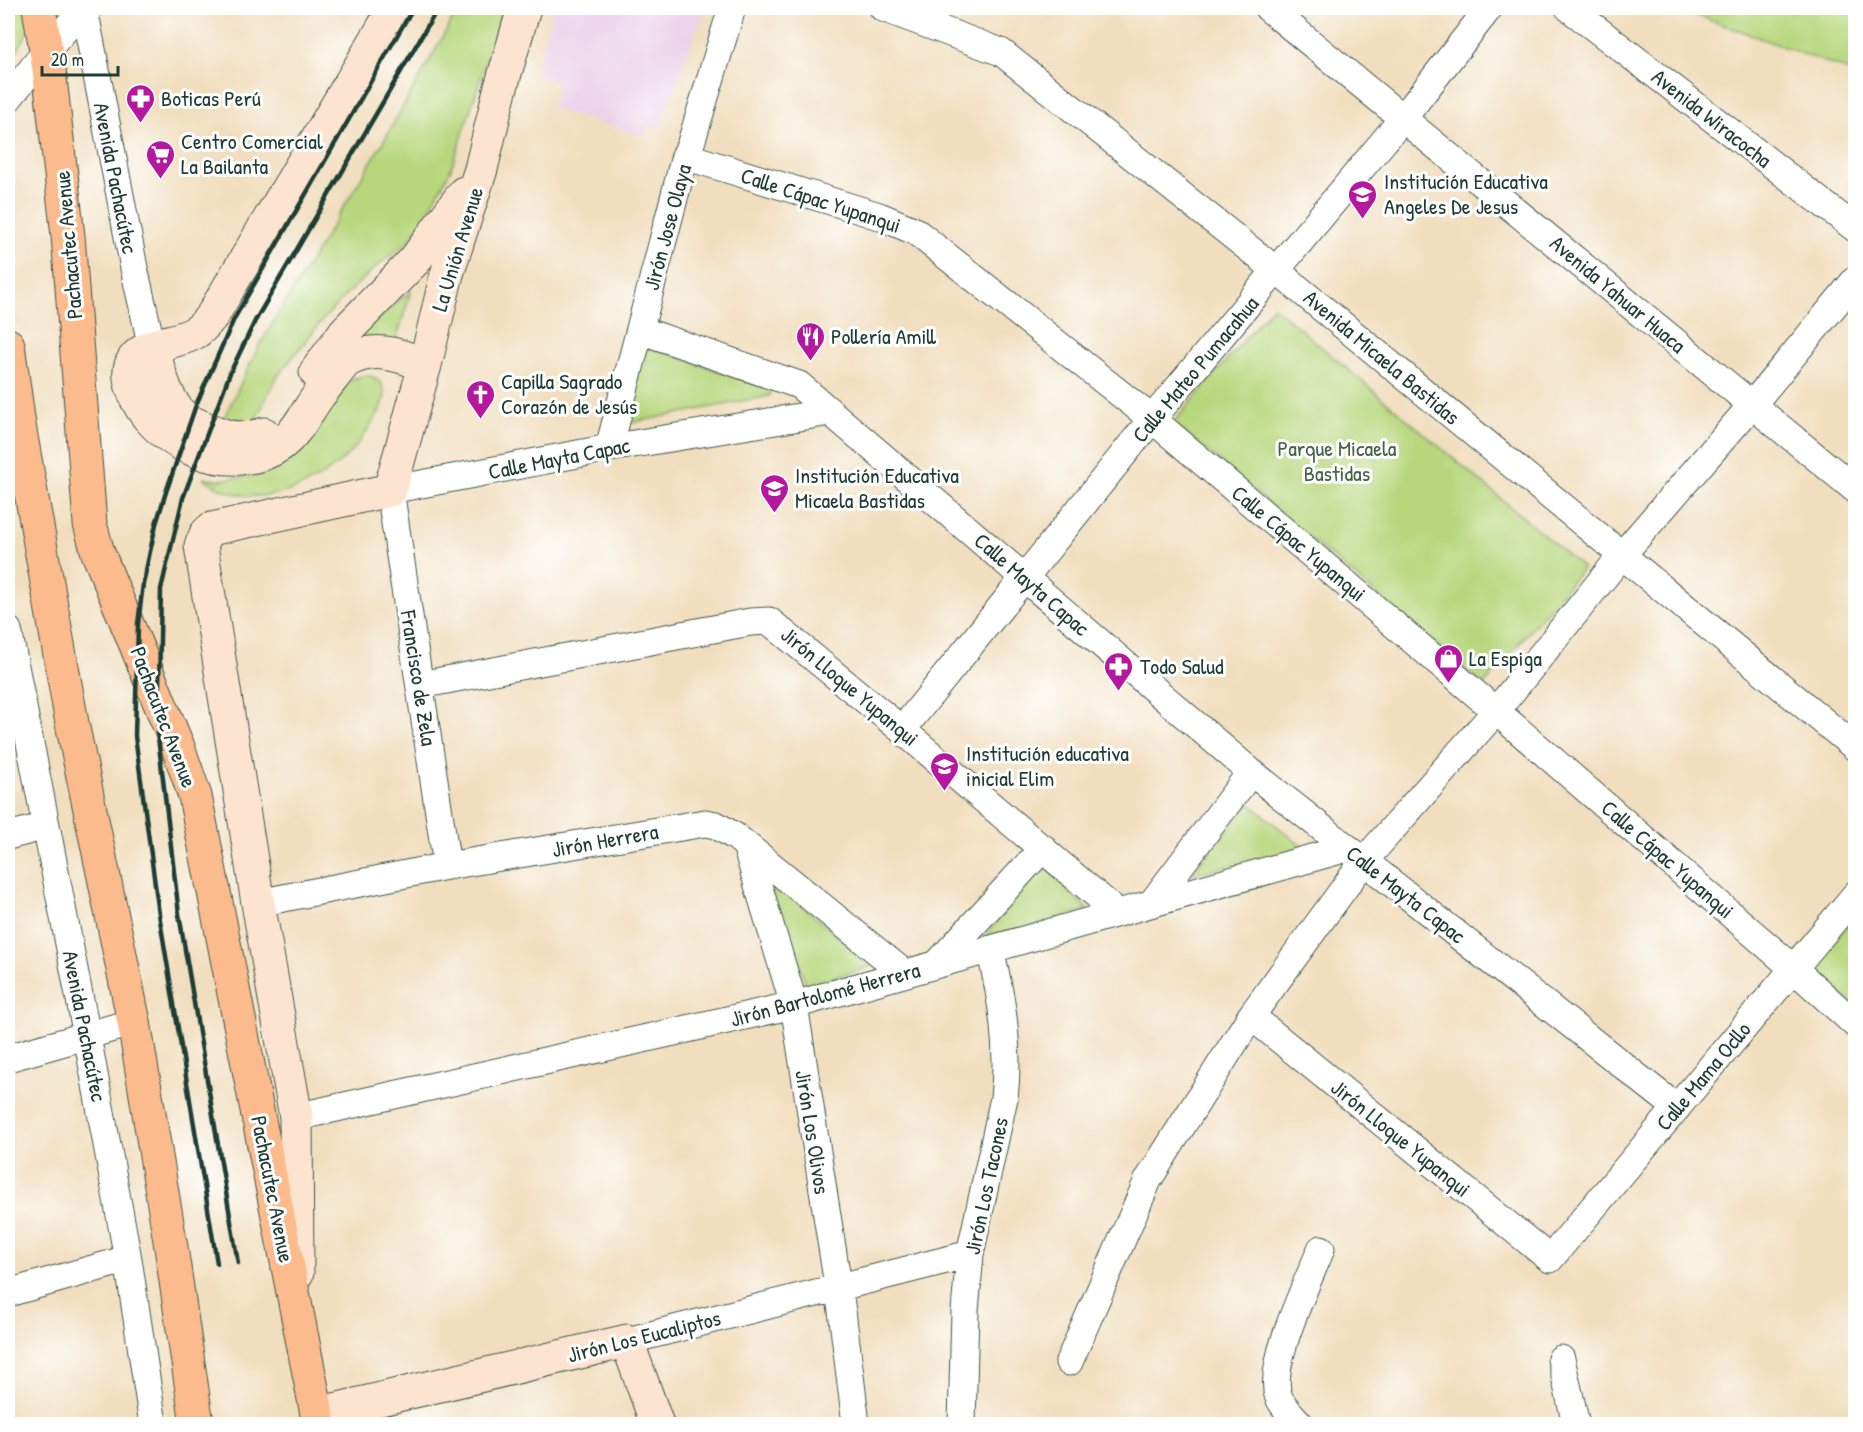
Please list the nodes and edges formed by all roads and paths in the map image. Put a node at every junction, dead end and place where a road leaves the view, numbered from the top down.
1 (39, 8) edge
2 (86, 8) edge
3 (395, 8) edge
4 (524, 8) edge
5 (732, 8) edge
6 (883, 8) edge
7 (1268, 8) edge
8 (1489, 8) edge
9 (1569, 8) edge
10 (47, 50) junction
11 (8, 99) edge
12 (1404, 117) junction
13 (685, 156) junction
14 (481, 170) junction
15 (1856, 229) edge
16 (415, 260) junction
17 (1277, 271) junction
18 (447, 274) junction
19 (1856, 279) edge
20 (640, 330) junction
21 (8, 345) edge
22 (152, 347) junction
23 (425, 365) junction
24 (1752, 405) junction
25 (830, 412) junction
26 (1152, 419) junction
27 (609, 448) junction
28 (390, 490) junction
29 (1856, 490) edge
30 (1622, 555) junction
31 (1024, 576) junction
32 (8, 630) edge
33 (420, 685) junction
34 (1496, 711) junction
35 (902, 730) junction
36 (1856, 748) edge
37 (1251, 771) junction
38 (46, 826) junction
39 (8, 836) edge
40 (746, 845) junction
41 (1042, 848) junction
42 (1355, 855) junction
43 (447, 866) junction
44 (1856, 894) edge
45 (258, 903) junction
46 (1152, 903) junction
47 (1118, 913) junction
48 (990, 949) junction
49 (937, 964) junction
50 (1793, 968) junction
51 (904, 973) junction
52 (794, 1005) junction
53 (1251, 1016) junction
54 (134, 1022) junction
55 (1856, 1026) edge
56 (87, 1036) junction
57 (8, 1058) edge
58 (1677, 1108) junction
59 (297, 1117) junction
60 (1321, 1249) dead end
61 (970, 1254) junction
62 (128, 1258) junction
63 (1550, 1259) joint
64 (837, 1287) junction
65 (8, 1293) edge
66 (297, 1314) junction
67 (627, 1341) junction
68 (1561, 1359) dead end
69 (1069, 1362) dead end
70 (318, 1419) edge
71 (153, 1425) edge
72 (196, 1425) edge
73 (657, 1425) edge
74 (856, 1425) edge
75 (962, 1425) edge
76 (1300, 1425) edge
77 (1576, 1425) edge

1 - 10 main road, Pachacutec Avenue
2 - 10 street
2 - 22 street, Avenida Pachacútec
3 - 22 street
4 - 14 street, La Unión Avenue
5 - 13 street, Jirón Jose Olaya
6 - 17 street, Avenida Micaela Bastidas
7 - 12 street, Avenida Yahuar Huaca
8 - 12 street, Calle Mateo Pumacahua
9 - 15 street, Avenida Wiracocha
10 - 11 street
10 - 66 main road, Pachacutec Avenue
12 - 17 street, Calle Mateo Pumacahua
12 - 24 street, Avenida Yahuar Huaca
13 - 20 street, Jirón Jose Olaya
13 - 26 street, Calle Cápac Yupanqui
14 - 16 street
14 - 18 street, La Unión Avenue
16 - 18 street
16 - 22 street
17 - 26 street, Calle Mateo Pumacahua
17 - 30 street, Avenida Micaela Bastidas
18 - 23 street, La Unión Avenue
19 - 24 street
20 - 25 street
20 - 27 street, Jirón Jose Olaya
21 - 54 main road
22 - 23 street
23 - 28 street, La Unión Avenue
24 - 29 street, Avenida Yahuar Huaca
24 - 30 street
25 - 27 street, Calle Mayta Capac
25 - 31 street, Calle Mayta Capac
26 - 31 street, Calle Mateo Pumacahua
26 - 34 street, Calle Cápac Yupanqui
27 - 28 street, Calle Mayta Capac
28 - 33 street, Francisco de Zela
28 - 45 street, Calle Mayta Capac
30 - 34 street
30 - 36 street, Avenida Micaela Bastidas
31 - 35 street, Calle Mateo Pumacahua
31 - 37 street, Calle Mayta Capac
32 - 38 street, Avenida Pachacútec
33 - 35 street, Jirón Lloque Yupanqui
33 - 43 street, Francisco de Zela
34 - 42 street
34 - 50 street, Calle Cápac Yupanqui
35 - 41 street, Jirón Lloque Yupanqui
37 - 42 street, Calle Mayta Capac
37 - 46 street
38 - 39 street
38 - 56 street, Avenida Pachacútec
40 - 43 street, Jirón Herrera
40 - 51 street, Jirón Herrera
40 - 52 street, Jirón Los Olivos
41 - 47 street, Jirón Lloque Yupanqui
41 - 49 street
42 - 46 street, Jirón Bartolomé Herrera
42 - 53 street
42 - 58 street, Calle Mayta Capac
43 - 45 street, Jirón Herrera
44 - 50 street, Calle Mama Ocllo
45 - 59 street
46 - 47 street, Jirón Bartolomé Herrera
47 - 48 street, Jirón Bartolomé Herrera
48 - 49 street, Jirón Bartolomé Herrera
48 - 61 street, Jirón Los Tacones
49 - 51 street, Jirón Bartolomé Herrera
50 - 55 street, Calle Cápac Yupanqui
50 - 58 street, Calle Mama Ocllo
51 - 52 street, Jirón Bartolomé Herrera
52 - 59 street, Jirón Bartolomé Herrera
52 - 64 street, Jirón Los Olivos
53 - 63 street, Jirón Lloque Yupanqui
53 - 69 street
54 - 56 street
54 - 72 main road
56 - 57 street
56 - 62 street, Avenida Pachacútec
58 - 63 street, Calle Mama Ocllo
59 - 66 street
60 - 76 street
61 - 64 street, Jirón Los Eucaliptos
61 - 75 street, Jirón Los Tacones
62 - 65 street
62 - 71 street, Avenida Pachacútec
64 - 67 street, Jirón Los Eucaliptos
64 - 74 street, Jirón Los Olivos
66 - 70 main road, Pachacutec Avenue
67 - 70 street, Jirón Los Eucaliptos
67 - 73 street
68 - 77 street

